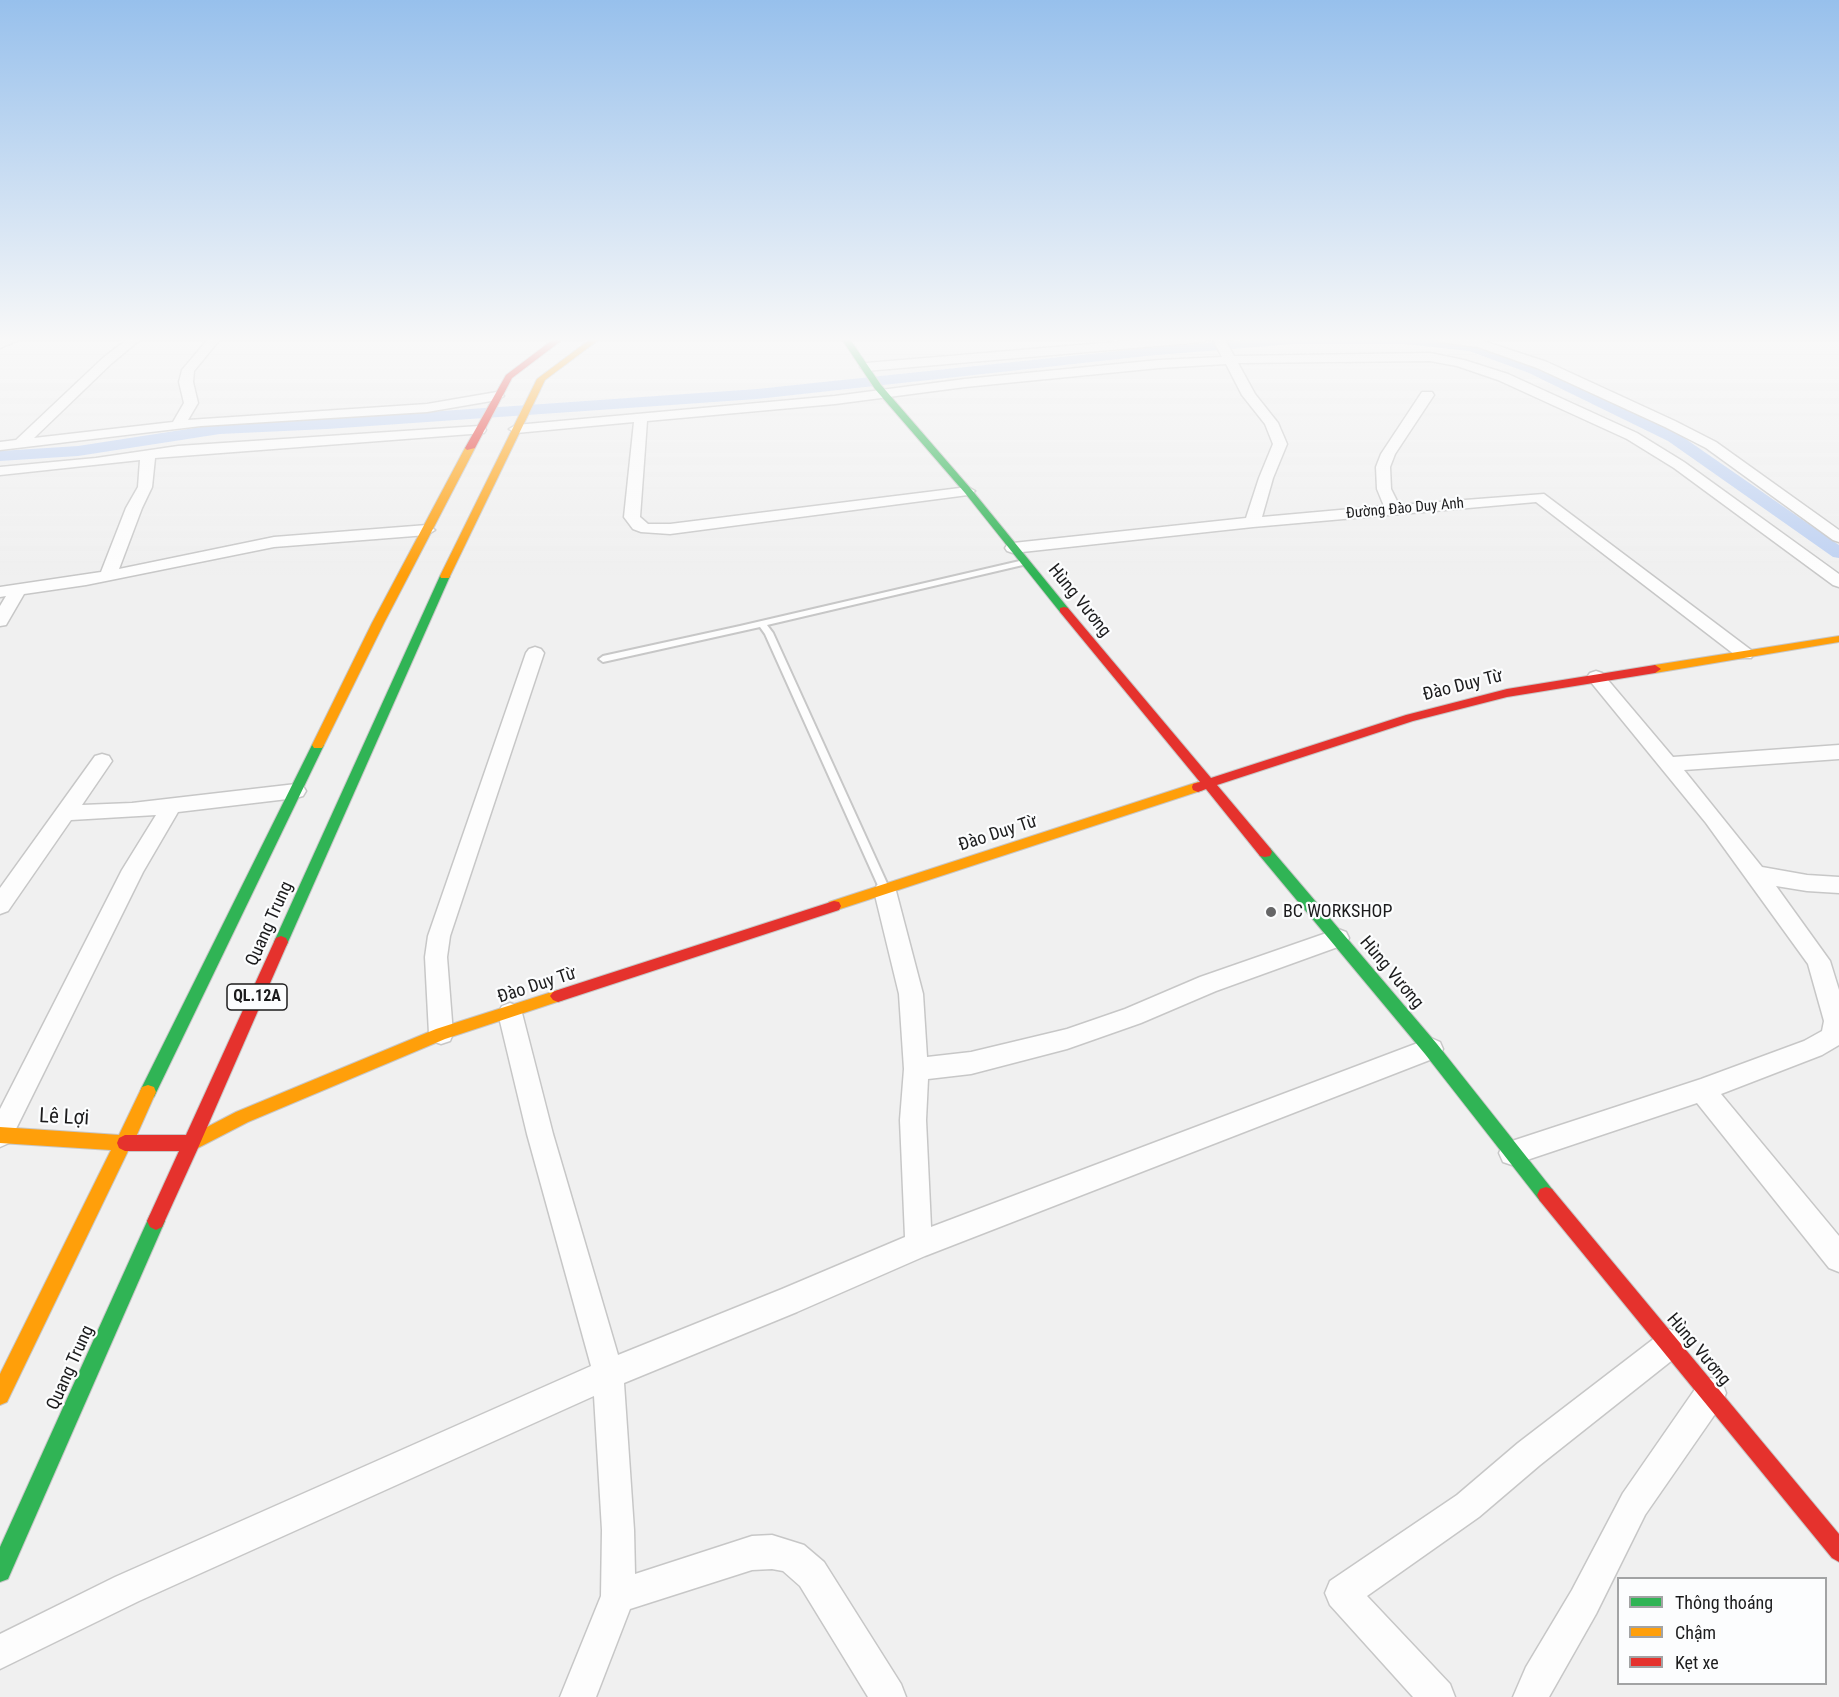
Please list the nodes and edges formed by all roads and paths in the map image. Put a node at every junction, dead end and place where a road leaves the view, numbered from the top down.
1 (48, 417) edge
2 (182, 417) edge
3 (284, 417) edge
4 (486, 417) edge
5 (522, 417) edge
6 (638, 417) edge
7 (640, 417) edge
8 (904, 417) edge
9 (1266, 417) edge
10 (1412, 417) edge
11 (1593, 417) edge
12 (1655, 417) edge
13 (178, 424) junction
14 (517, 427) junction
15 (481, 428) junction
16 (20, 444) junction
17 (0, 446) edge
18 (148, 455) junction
19 (0, 471) edge
20 (968, 491) junction
21 (1394, 511) junction
22 (1253, 522) junction
23 (427, 530) junction
24 (1839, 537) edge
25 (1013, 548) junction
26 (1024, 562) junction
27 (108, 575) junction
28 (1839, 582) edge
29 (18, 590) junction
30 (0, 592) edge
31 (0, 621) edge
32 (762, 624) junction
33 (1839, 639) edge
34 (535, 653) dead end
35 (1745, 654) junction
36 (603, 658) dead end
37 (1596, 677) junction
38 (1839, 752) edge
39 (102, 761) dead end
40 (1668, 764) junction
41 (1207, 783) junction
42 (297, 791) junction
43 (171, 806) junction
44 (67, 813) junction
45 (1757, 874) junction
46 (1839, 885) edge
47 (885, 891) junction
48 (0, 904) edge
49 (1338, 938) junction
50 (510, 1013) junction
51 (441, 1034) junction
52 (1836, 1038) edge
53 (1431, 1050) junction
54 (916, 1069) junction
55 (1702, 1090) junction
56 (0, 1135) edge
57 (125, 1143) junction
58 (192, 1143) junction
59 (1512, 1154) junction
60 (919, 1245) junction
61 (1839, 1258) edge
62 (1670, 1344) junction
63 (608, 1374) junction
64 (1712, 1393) junction
65 (0, 1395) edge
66 (1839, 1551) edge
67 (0, 1571) edge
68 (618, 1596) junction
69 (0, 1652) edge
70 (578, 1697) edge
71 (888, 1697) edge
72 (1437, 1697) edge
73 (1532, 1697) edge

1 - 16 street
2 - 13 street
3 - 13 street
4 - 15 main road, QL.12A
5 - 14 main road, QL.12A
6 - 14 street
7 - 20 street
8 - 20 main road, Hùng Vương
9 - 22 street
10 - 21 street
11 - 28 street
12 - 24 street
13 - 16 street
14 - 58 main road, Quang Trung / QL.12A
15 - 18 street
15 - 23 main road, Quang Trung / QL.12A
16 - 17 street
18 - 19 street
18 - 27 street
20 - 25 main road, Hùng Vương
21 - 22 street, Đường Đào Duy Anh
21 - 35 street, Đường Đào Duy Anh
22 - 25 street, Đường Đào Duy Anh
23 - 27 street
23 - 42 main road, Quang Trung / QL.12A
25 - 26 main road, Hùng Vương
26 - 32 lane
26 - 41 main road, Hùng Vương
27 - 29 street
29 - 30 street
29 - 31 street
32 - 36 lane
32 - 47 lane
33 - 35 main road, Đào Duy Từ
34 - 51 street
35 - 37 main road, Đào Duy Từ
37 - 40 street
37 - 41 main road, Đào Duy Từ
38 - 40 street
39 - 44 street
40 - 45 street
41 - 47 main road, Đào Duy Từ
41 - 49 main road, Hùng Vương
42 - 43 street
42 - 57 main road, Quang Trung / QL.12A
43 - 44 street
43 - 56 street
44 - 48 street
45 - 46 street
45 - 52 street
47 - 50 main road, Đào Duy Từ
47 - 54 street
49 - 53 main road, Hùng Vương
49 - 54 street
50 - 51 main road, Đào Duy Từ
50 - 63 street
51 - 58 main road, Đào Duy Từ
52 - 55 street
53 - 59 main road, Hùng Vương
53 - 60 street
54 - 60 street
55 - 59 street
55 - 61 street
56 - 57 main road, Lê Lợi
57 - 58 main road, Lê Lợi
57 - 65 main road, Quang Trung / QL.12A
58 - 67 main road, Quang Trung / QL.12A
59 - 62 main road, Hùng Vương
60 - 63 street
62 - 64 main road, Hùng Vương
62 - 72 street
63 - 68 street
63 - 69 street
64 - 66 main road, Hùng Vương
64 - 73 street
68 - 70 street
68 - 71 street

